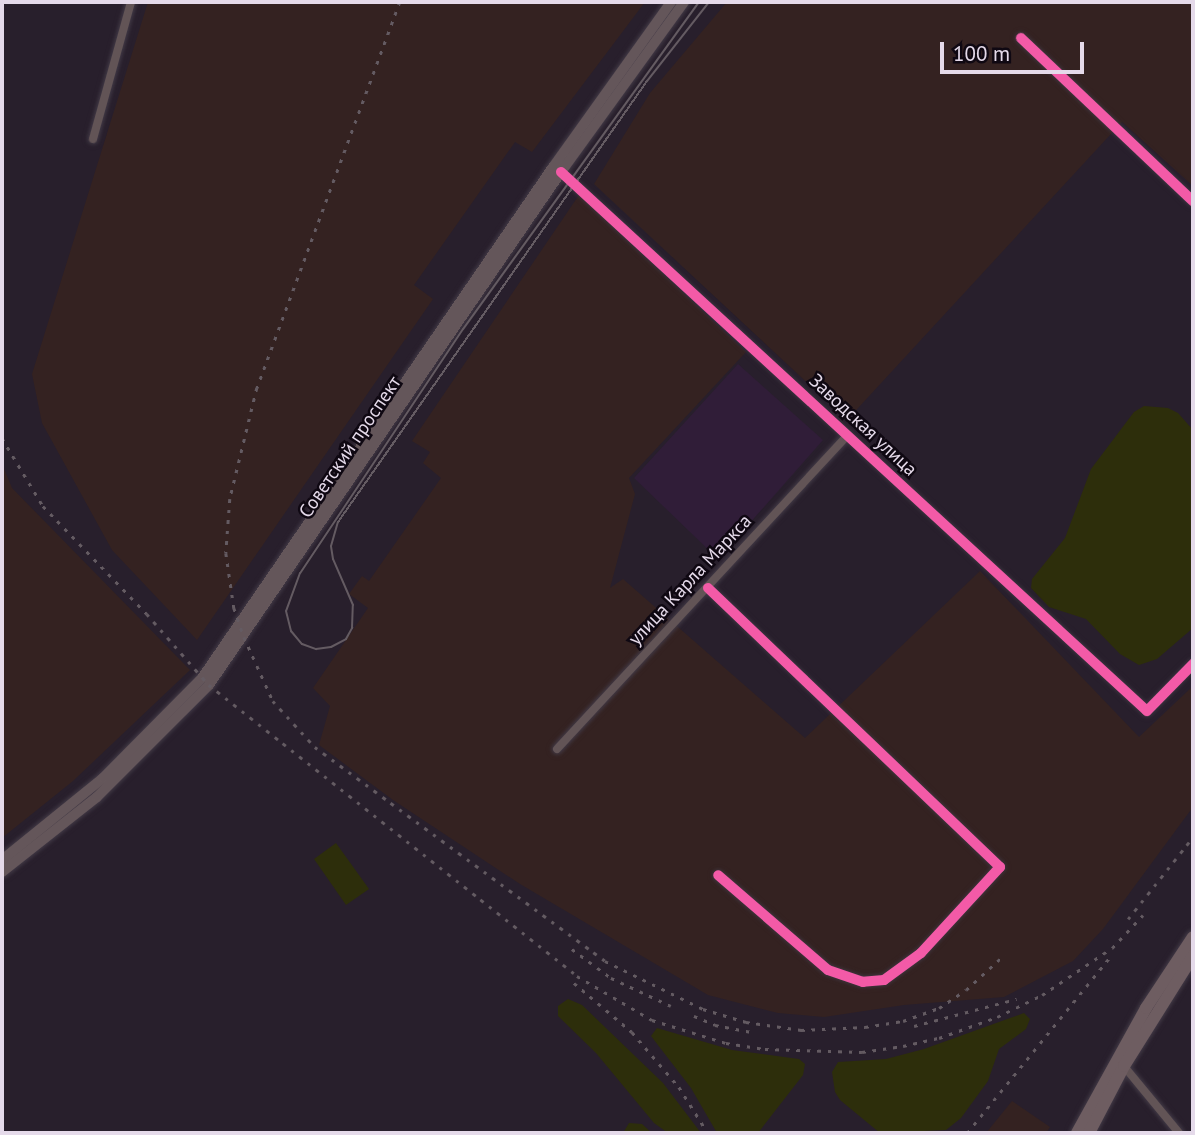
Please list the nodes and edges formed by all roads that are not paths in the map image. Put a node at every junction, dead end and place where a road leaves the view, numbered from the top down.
1 (131, 2) edge
2 (671, 2) edge
3 (684, 2) edge
4 (1021, 38) dead end
5 (93, 139) dead end
6 (557, 169) junction
7 (1193, 201) edge
8 (848, 435) junction
9 (708, 588) junction
10 (1193, 664) edge
11 (557, 749) dead end
12 (2, 860) edge
13 (2, 872) edge
14 (718, 875) dead end
15 (1193, 937) edge
16 (1193, 956) edge
17 (1120, 1062) junction
18 (1077, 1133) edge
19 (1089, 1133) edge
20 (1179, 1133) edge

1 - 5 street
2 - 6 main road, Советский проспект
3 - 6 main road, Советский проспект
4 - 7 street
6 - 8 street, Заводская улица
6 - 12 main road, Советский проспект
6 - 13 main road, Советский проспект
8 - 9 street, улица Карла Маркса
8 - 10 street, Заводская улица
9 - 11 street, улица Карла Маркса
9 - 14 street
15 - 17 main road
16 - 17 main road
17 - 18 main road
17 - 19 main road
17 - 20 street

